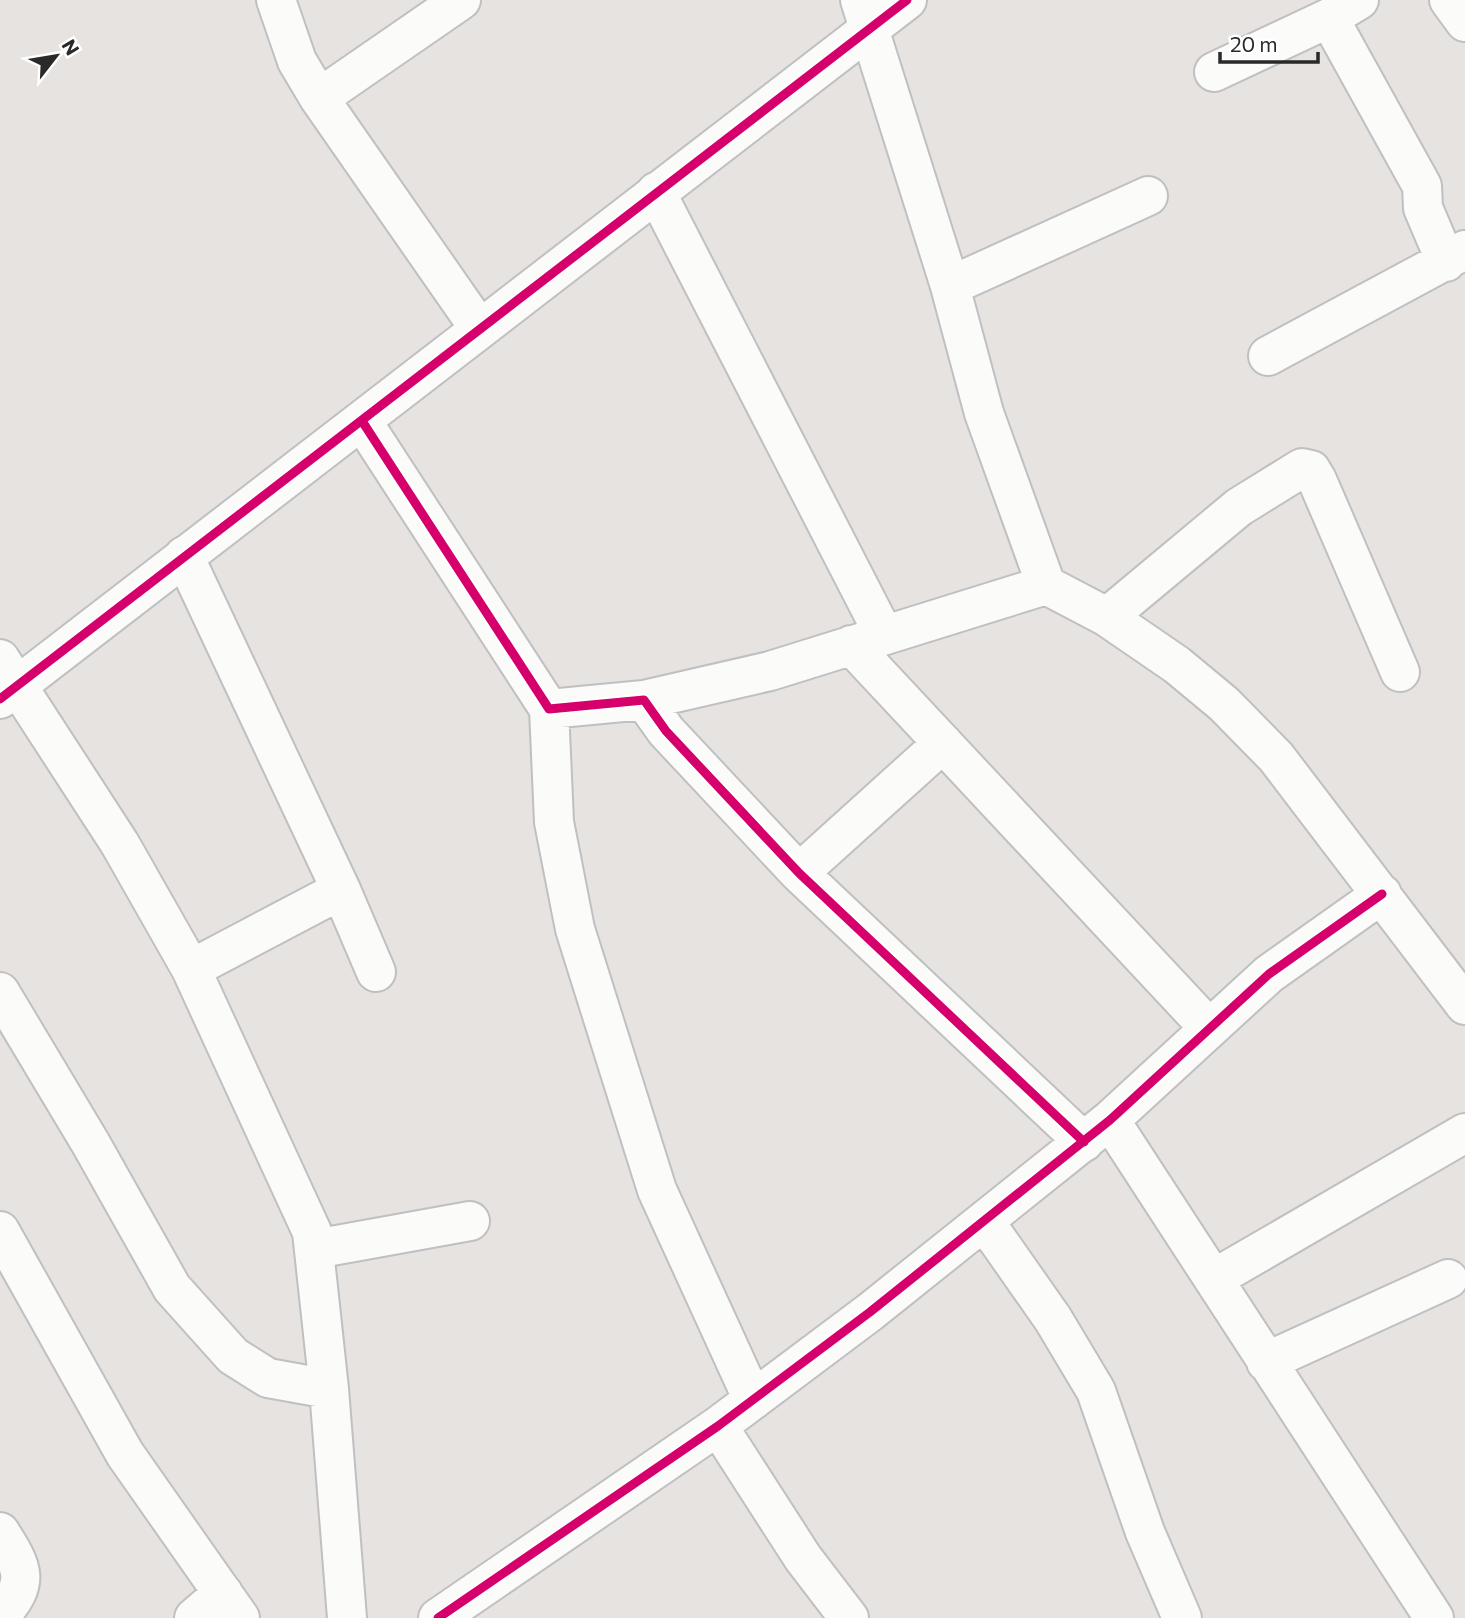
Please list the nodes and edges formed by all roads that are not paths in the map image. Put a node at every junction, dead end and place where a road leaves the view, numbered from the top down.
1 (276, 0) edge
2 (461, 0) edge
3 (906, 0) edge
4 (1449, 0) edge
5 (1344, 9) edge
6 (865, 14) edge
7 (1465, 22) edge
8 (1213, 72) dead end
9 (319, 98) junction
10 (656, 192) junction
11 (1148, 196) dead end
12 (1455, 256) edge
13 (950, 286) junction
14 (479, 328) junction
15 (1268, 356) dead end
16 (362, 421) junction
17 (184, 556) junction
18 (1046, 585) junction
19 (1107, 617) junction
20 (868, 640) junction
21 (1400, 672) dead end
22 (6, 681) edge
23 (644, 700) junction
24 (549, 709) junction
25 (943, 743) junction
26 (799, 873) junction
27 (341, 890) junction
28 (1382, 894) junction
29 (191, 969) junction
30 (376, 972) dead end
31 (0, 992) edge
32 (1465, 1005) edge
33 (1209, 1028) junction
34 (1097, 1131) junction
35 (1465, 1133) edge
36 (470, 1221) dead end
37 (985, 1222) junction
38 (0, 1231) edge
39 (316, 1249) junction
40 (1215, 1278) junction
41 (1448, 1279) dead end
42 (1266, 1362) junction
43 (329, 1389) junction
44 (753, 1400) junction
45 (718, 1426) junction
46 (0, 1532) edge
47 (232, 1606) edge
48 (1425, 1615) edge
49 (0, 1616) edge
50 (194, 1618) edge
51 (347, 1618) edge
52 (439, 1618) edge
53 (849, 1618) edge
54 (1182, 1618) edge

1 - 9 street
2 - 9 street
3 - 6 street
4 - 7 street
5 - 8 street
5 - 12 street
6 - 10 street
6 - 13 street
9 - 14 street
10 - 14 street
10 - 20 street
11 - 13 street
12 - 15 street
13 - 18 street
14 - 16 street
16 - 17 street
16 - 24 street
17 - 22 street
17 - 27 street
18 - 19 street
18 - 20 street
19 - 21 street
19 - 28 street
20 - 23 street
20 - 25 street
22 - 29 street
23 - 24 street
23 - 26 street
24 - 44 street
25 - 26 street
25 - 33 street
26 - 34 street
27 - 29 street
27 - 30 street
28 - 32 street
28 - 33 street
29 - 39 street
31 - 43 street
33 - 34 street
34 - 37 street
34 - 40 street
35 - 40 street
36 - 39 street
37 - 44 street
37 - 54 street
38 - 47 street
39 - 43 street
40 - 42 street
41 - 42 street
42 - 48 street
43 - 51 street
44 - 45 street
45 - 52 street
45 - 53 street
46 - 49 street
47 - 50 street

